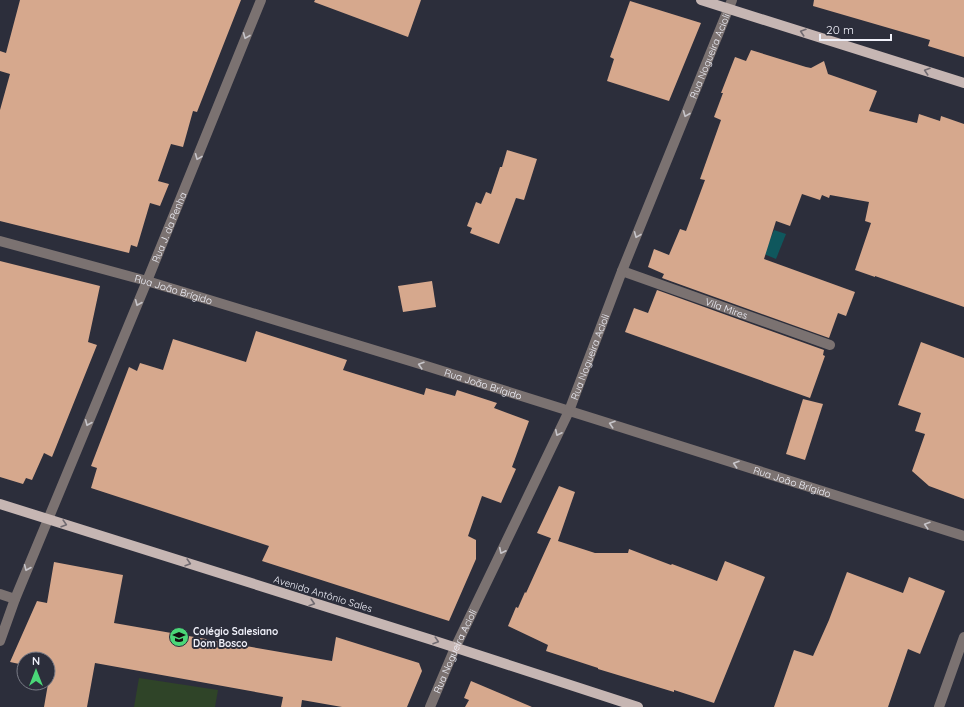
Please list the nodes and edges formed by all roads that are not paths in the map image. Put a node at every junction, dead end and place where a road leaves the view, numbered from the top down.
1 (261, 0) edge
2 (701, 0) edge
3 (730, 4) edge
4 (964, 83) edge
5 (0, 241) edge
6 (622, 271) junction
7 (147, 281) junction
8 (830, 345) dead end
9 (570, 411) junction
10 (0, 504) edge
11 (48, 519) junction
12 (964, 536) edge
13 (0, 594) edge
14 (15, 599) junction
15 (964, 637) edge
16 (0, 641) edge
17 (456, 648) junction
18 (430, 707) edge
19 (638, 707) edge
20 (939, 707) edge

1 -> 7 street, Rua J. da Penha
2 - 3 main road
4 -> 3 main road
3 -> 6 street, Rua Nogueira Acioli
5 - 7 street, Rua João Brígido
6 - 8 street, Vila Mires
6 - 9 street, Rua Nogueira Acioli
9 -> 7 street, Rua João Brígido
7 -> 11 street, Rua J. da Penha
12 -> 9 street, Rua João Brígido
9 -> 17 street, Rua Nogueira Acioli
10 - 11 main road, Avenida Antônio Sales
11 -> 14 street, Rua J. da Penha
11 -> 17 main road, Avenida Antônio Sales
13 - 14 street
14 - 16 street, Rua J. da Penha
15 - 20 street
17 - 18 street, Rua Nogueira Acioli
17 - 19 main road, Avenida Antônio Sales

